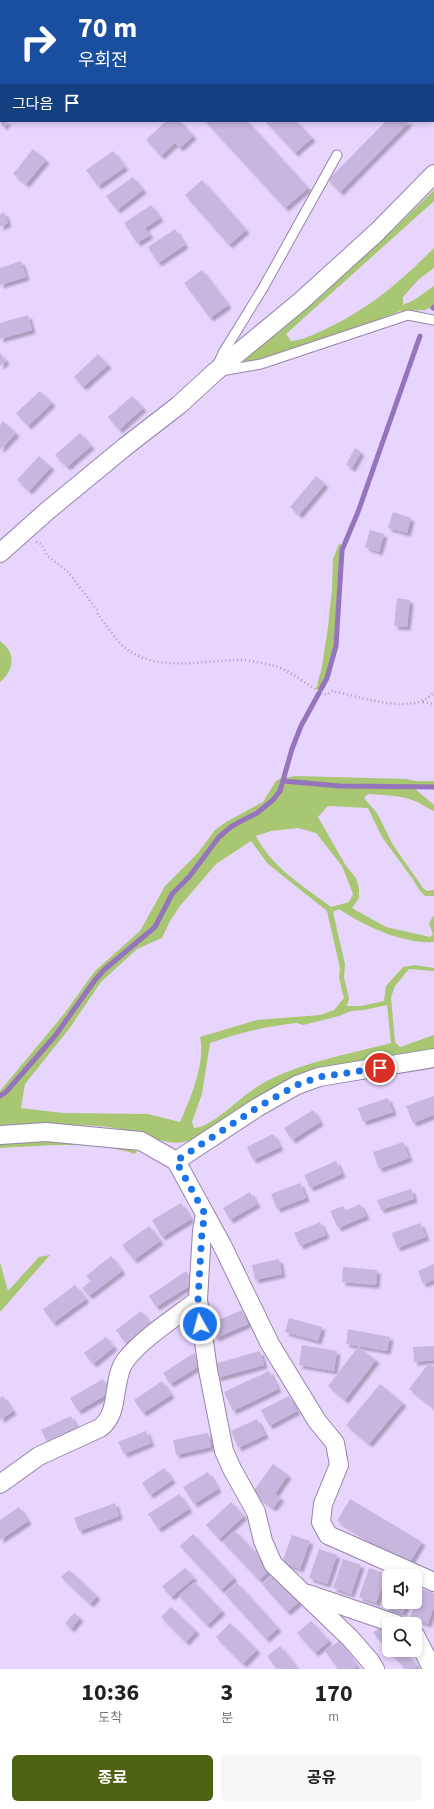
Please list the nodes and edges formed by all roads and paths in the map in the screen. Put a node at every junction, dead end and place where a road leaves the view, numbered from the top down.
1 (337, 155) dead end
2 (434, 174) edge
3 (434, 320) edge
4 (215, 372) junction
5 (22, 532) junction
6 (0, 553) edge
7 (434, 692) edge
8 (422, 702) junction
9 (434, 704) edge
10 (433, 1060) edge
11 (0, 1135) edge
12 (176, 1161) junction
13 (205, 1214) junction
14 (198, 1300) junction
15 (0, 1484) edge
16 (434, 1582) edge
17 (303, 1592) junction
18 (382, 1619) edge
19 (422, 1649) edge
20 (375, 1669) edge
21 (434, 1669) edge

1 - 4 lane
2 - 4 street
3 - 4 lane
4 - 5 street
5 - 6 street
5 - 8 path
7 - 8 path
8 - 9 path
10 - 12 street
11 - 12 street
12 - 13 street
13 - 14 street
13 - 16 street
14 - 15 street
14 - 17 street
17 - 18 street
17 - 20 street
19 - 21 street

